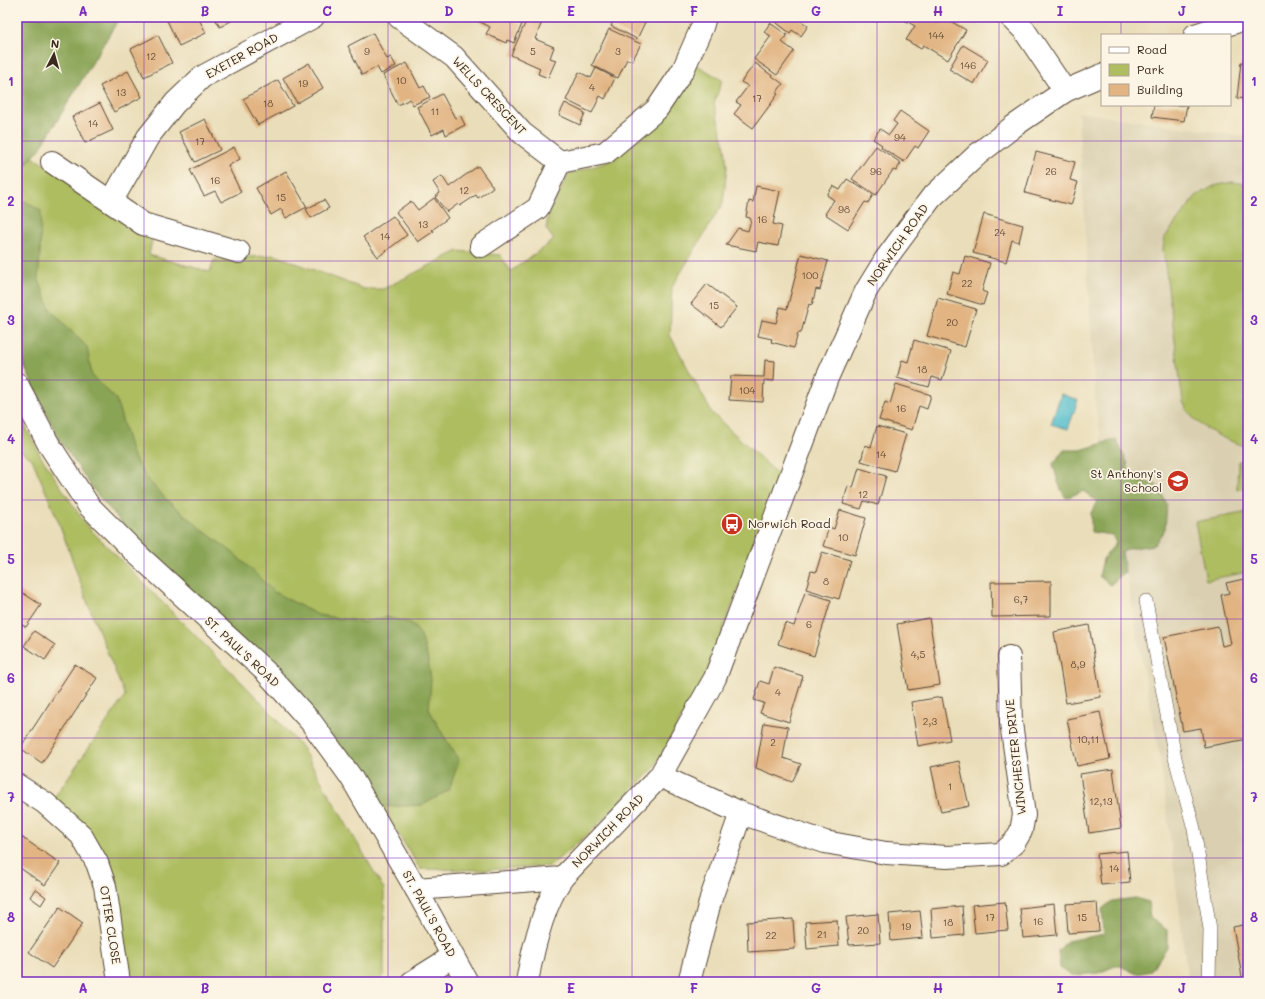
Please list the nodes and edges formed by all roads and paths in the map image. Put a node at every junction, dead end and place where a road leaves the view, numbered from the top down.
1 (313, 17) edge
2 (399, 17) edge
3 (705, 17) edge
4 (1011, 17) edge
5 (1246, 18) edge
6 (1198, 34) edge
7 (1101, 75) edge
8 (1065, 91) junction
9 (52, 162) dead end
10 (560, 162) junction
11 (111, 202) junction
12 (481, 246) dead end
13 (239, 252) dead end
14 (17, 384) edge
15 (1146, 601) dead end
16 (1009, 657) dead end
17 (660, 776) junction
18 (17, 785) edge
19 (741, 813) junction
20 (562, 878) junction
21 (416, 889) junction
22 (452, 957) junction
23 (119, 982) edge
24 (412, 982) edge
25 (466, 982) edge
26 (527, 982) edge
27 (689, 982) edge
28 (1209, 982) edge

1 - 11 street, EXETER ROAD
2 - 10 street, WELLS CRESCENT
3 - 10 street
4 - 8 street
5 - 6 street
7 - 8 street, NORWICH ROAD
8 - 17 street, NORWICH ROAD
9 - 11 street
10 - 12 street
11 - 13 street
14 - 21 street, ST. PAUL'S ROAD
15 - 28 lane
16 - 19 street, WINCHESTER DRIVE
17 - 19 street, WINCHESTER DRIVE
17 - 20 street, NORWICH ROAD
18 - 23 street, OTTER CLOSE
19 - 27 street
20 - 21 street, NORWICH ROAD
20 - 26 street, NORWICH ROAD
21 - 22 street, ST. PAUL'S ROAD
22 - 24 street
22 - 25 street, ST. PAUL'S ROAD

